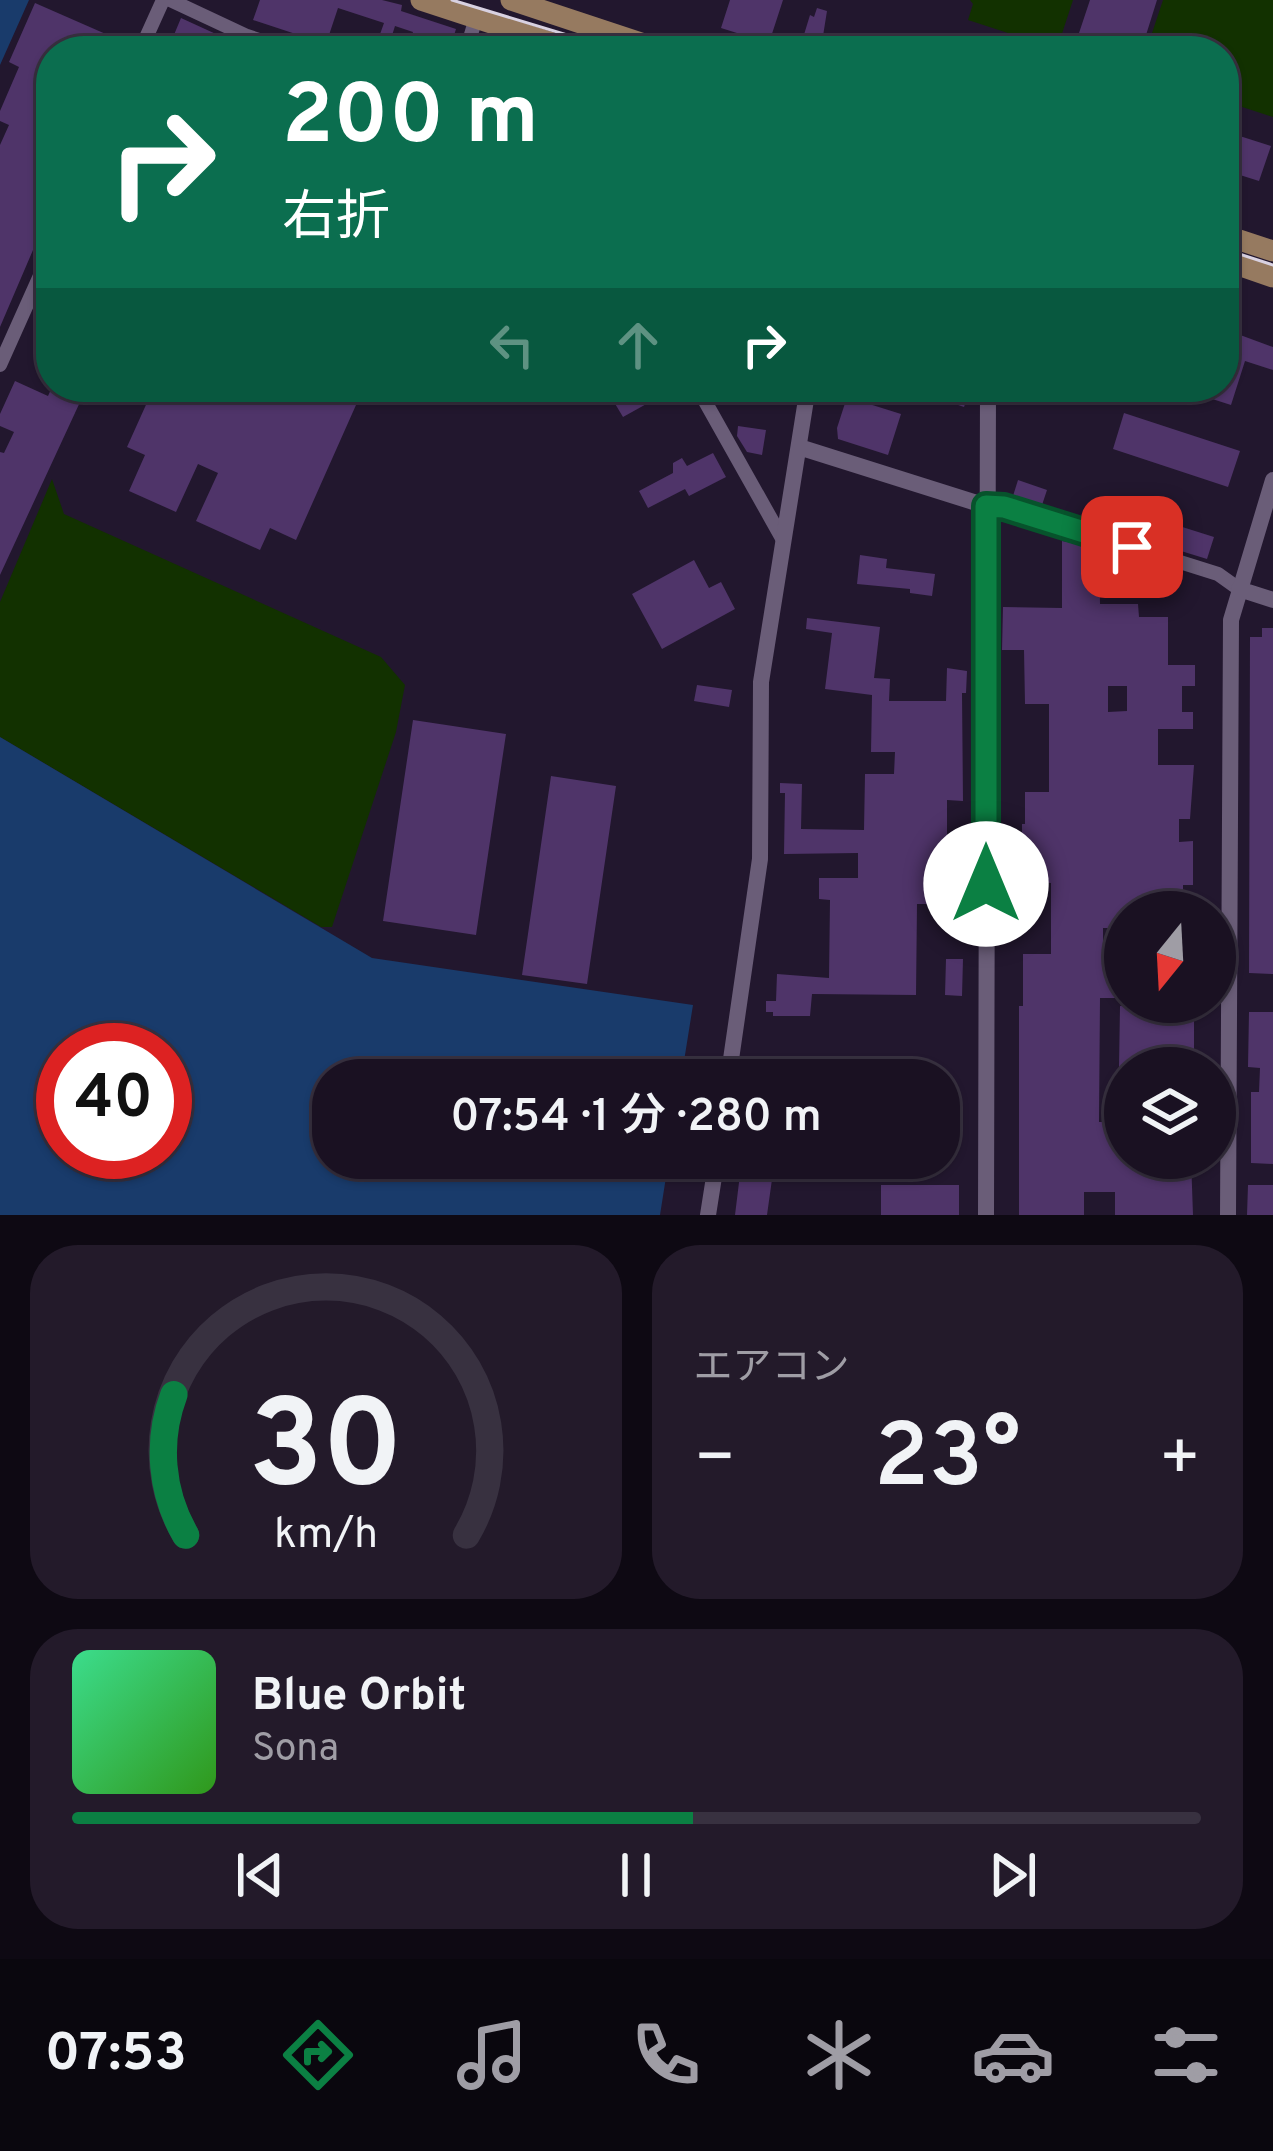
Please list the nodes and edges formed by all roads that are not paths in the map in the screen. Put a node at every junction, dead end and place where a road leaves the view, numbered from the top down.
1 (167, 0) edge
2 (421, 0) edge
3 (511, 0) edge
4 (476, 18) junction
5 (148, 36) edge
6 (247, 36) edge
7 (471, 36) edge
8 (531, 36) edge
9 (620, 36) edge
10 (1239, 240) edge
11 (1273, 251) edge
12 (1239, 265) edge
13 (1273, 277) edge
14 (36, 285) edge
15 (0, 365) edge
16 (705, 402) edge
17 (806, 402) edge
18 (988, 402) edge
19 (799, 447) junction
20 (1273, 480) edge
21 (986, 506) junction
22 (783, 540) junction
23 (1239, 589) junction
24 (1273, 600) edge
25 (731, 1059) edge
26 (713, 1179) edge
27 (708, 1215) edge
28 (986, 1215) edge
29 (1228, 1215) edge

1 - 5 street
1 - 6 street
2 - 4 main road
3 - 9 main road
4 - 7 street
4 - 8 main road
10 - 11 main road
12 - 13 main road
14 - 15 street
16 - 22 street
17 - 19 street
18 - 21 street
19 - 21 street
19 - 22 street
20 - 23 street
21 - 23 street
21 - 28 street
22 - 25 street
23 - 24 street
23 - 29 street
26 - 27 street

